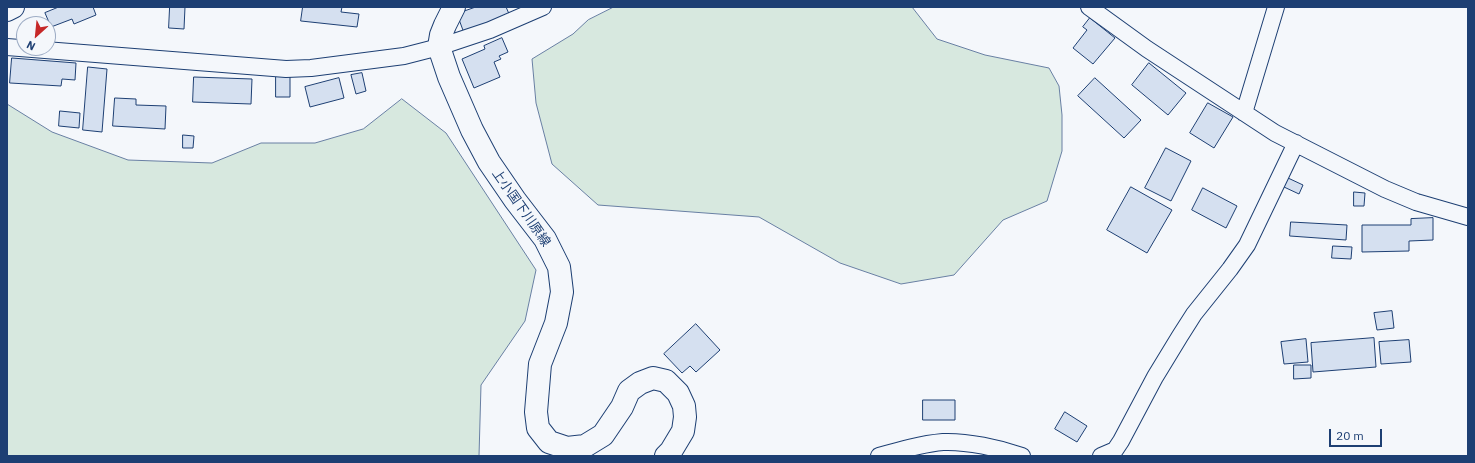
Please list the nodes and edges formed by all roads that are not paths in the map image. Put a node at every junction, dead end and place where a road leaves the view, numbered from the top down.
1 (13, 7) edge
2 (454, 7) edge
3 (543, 7) edge
4 (1089, 7) edge
5 (1276, 7) edge
6 (7, 10) edge
7 (7, 47) edge
8 (439, 47) junction
9 (1244, 113) junction
10 (1296, 143) junction
11 (1468, 217) edge
12 (666, 456) edge
13 (879, 456) edge
14 (1022, 456) edge
15 (1101, 456) edge

1 - 6 main road
2 - 8 main road
3 - 8 street
4 - 9 street
5 - 9 street
7 - 8 street
8 - 12 main road, 上小国下川原線
9 - 10 street
10 - 11 street
10 - 15 street
13 - 14 street

